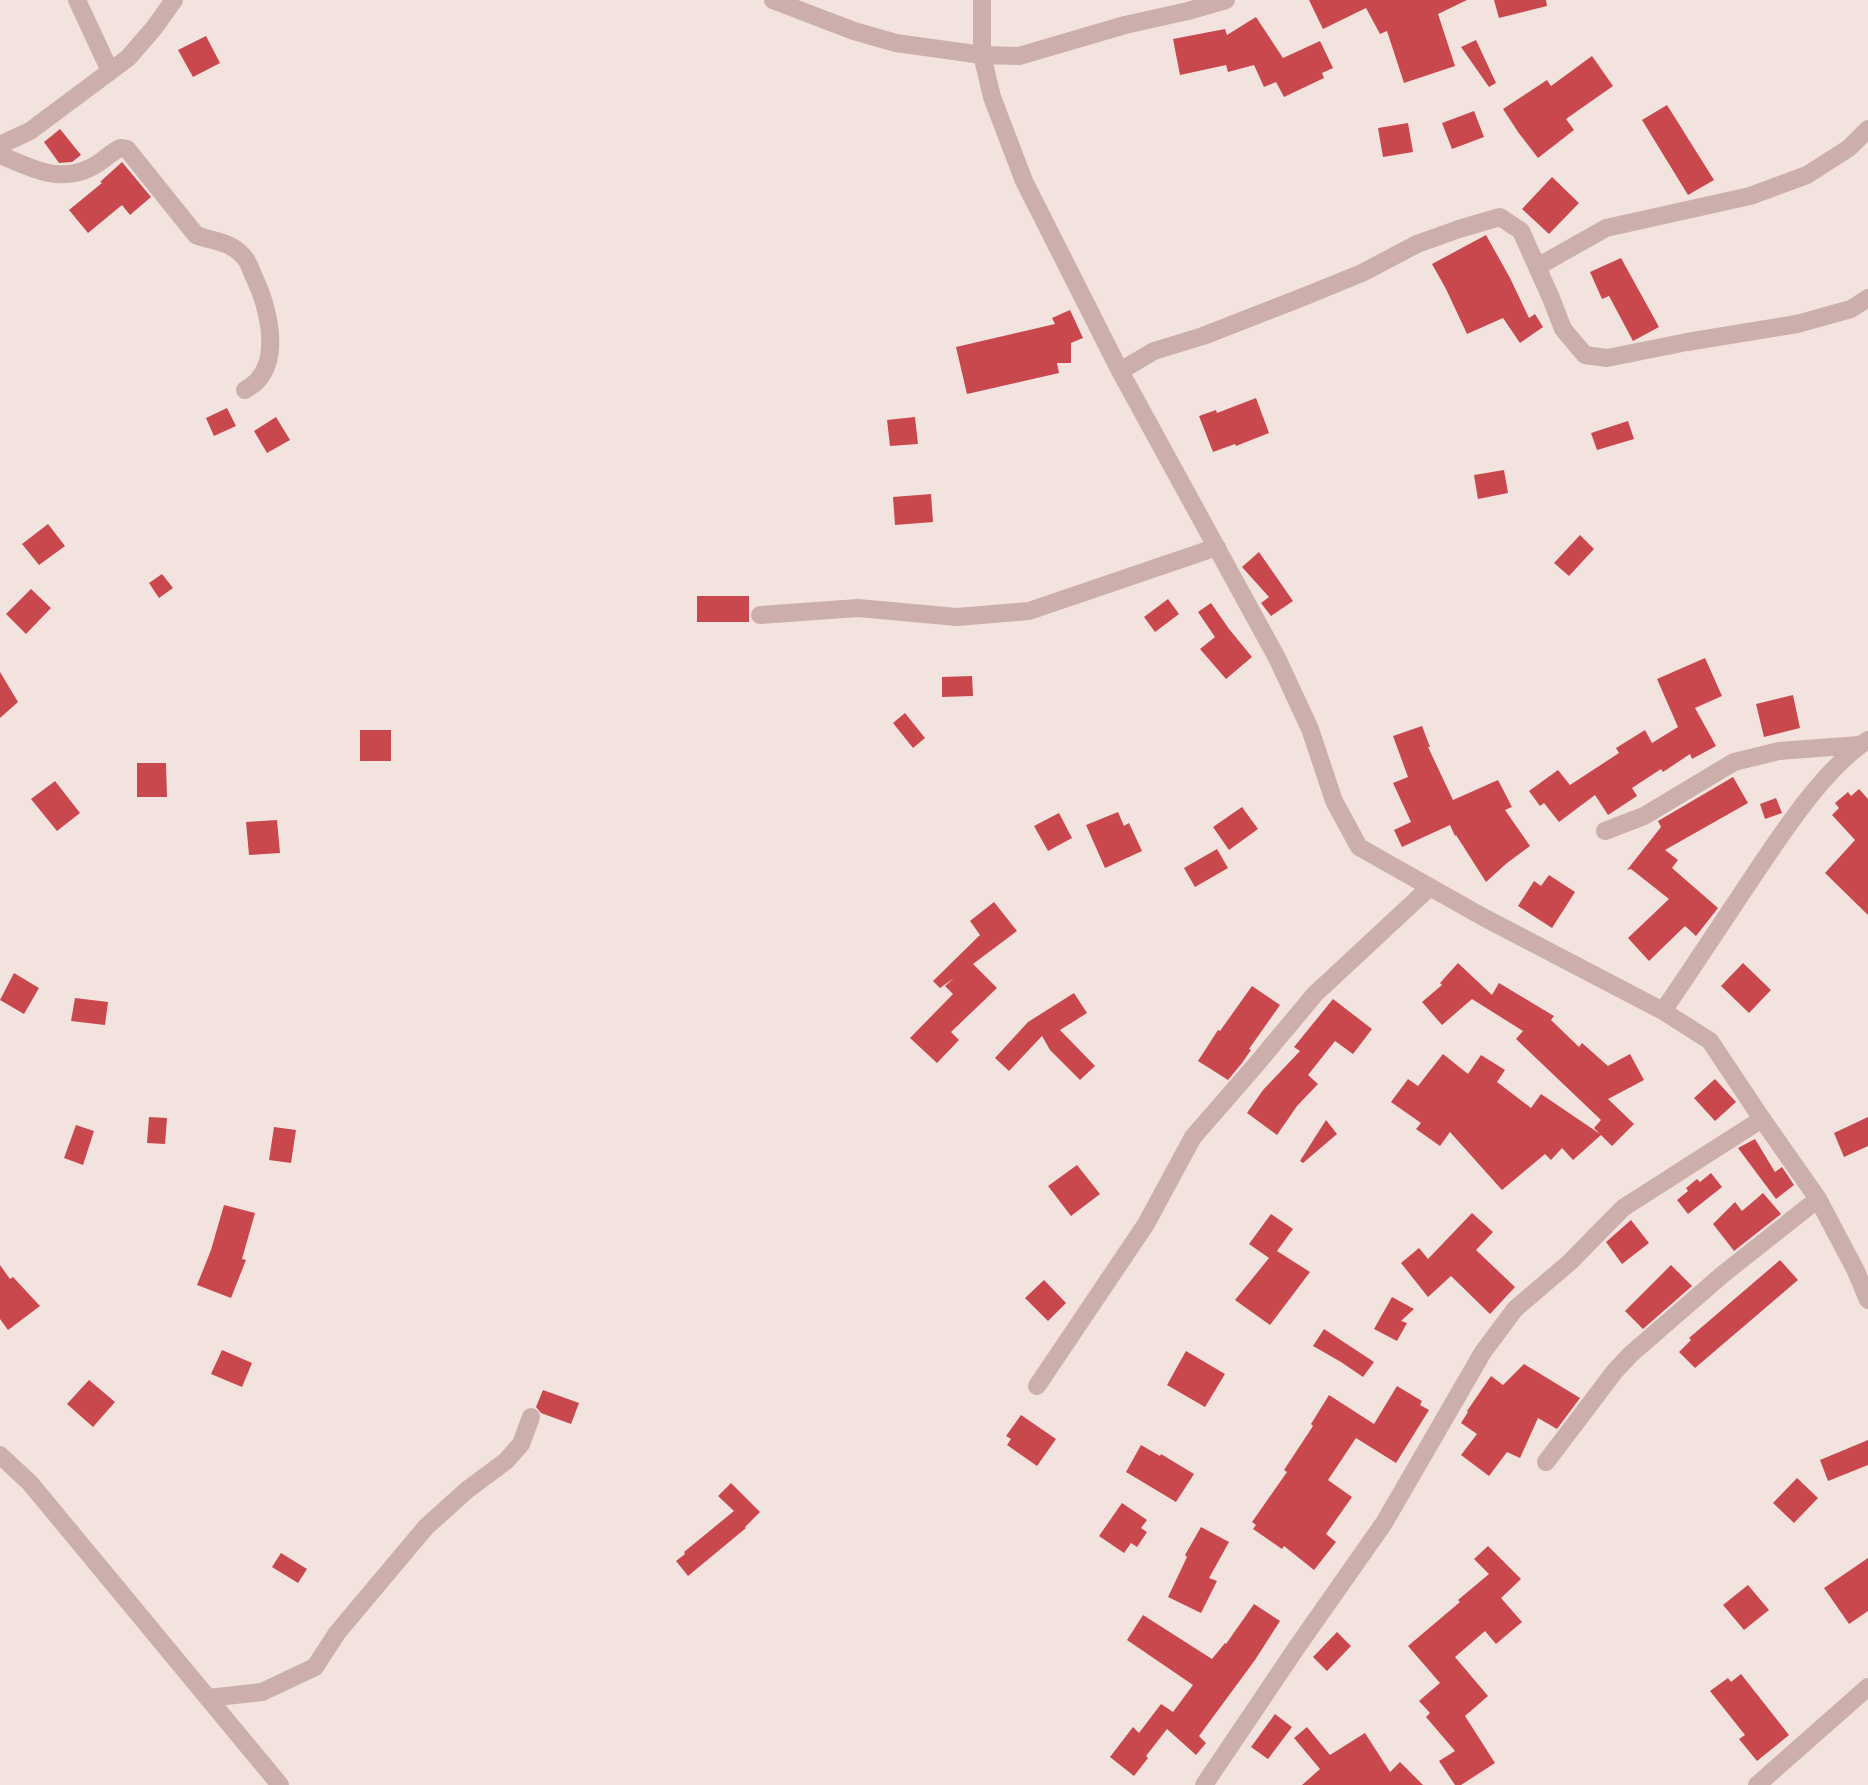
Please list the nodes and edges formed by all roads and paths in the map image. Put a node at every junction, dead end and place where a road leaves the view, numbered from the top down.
1 (77, 0) edge
2 (174, 0) edge
3 (773, 0) edge
4 (982, 0) edge
5 (1226, 0) edge
6 (982, 55) junction
7 (110, 71) junction
8 (1868, 130) edge
9 (0, 145) edge
10 (0, 155) edge
11 (1537, 267) junction
12 (1868, 298) edge
13 (1120, 371) junction
14 (245, 390) dead end
15 (1217, 547) junction
16 (760, 615) dead end
17 (1864, 743) edge
18 (1605, 831) dead end
19 (1430, 887) junction
20 (1663, 1011) junction
21 (1762, 1119) junction
22 (1818, 1199) junction
23 (1868, 1300) edge
24 (1037, 1386) dead end
25 (531, 1417) dead end
26 (0, 1455) edge
27 (1546, 1462) dead end
28 (1868, 1687) edge
29 (208, 1698) junction
30 (280, 1785) edge
31 (1204, 1785) edge
32 (1757, 1785) edge

1 - 7 street
2 - 7 street
3 - 6 street
4 - 6 street
5 - 6 street
6 - 13 street
7 - 9 street
8 - 11 street
10 - 14 street
11 - 12 street
11 - 13 street
13 - 15 street
15 - 16 street
15 - 19 street
17 - 18 street
17 - 20 street
19 - 20 street
19 - 24 street
20 - 21 street
21 - 22 street
21 - 31 street
22 - 23 street
22 - 27 street
25 - 29 street
26 - 29 street
28 - 32 street
29 - 30 street

